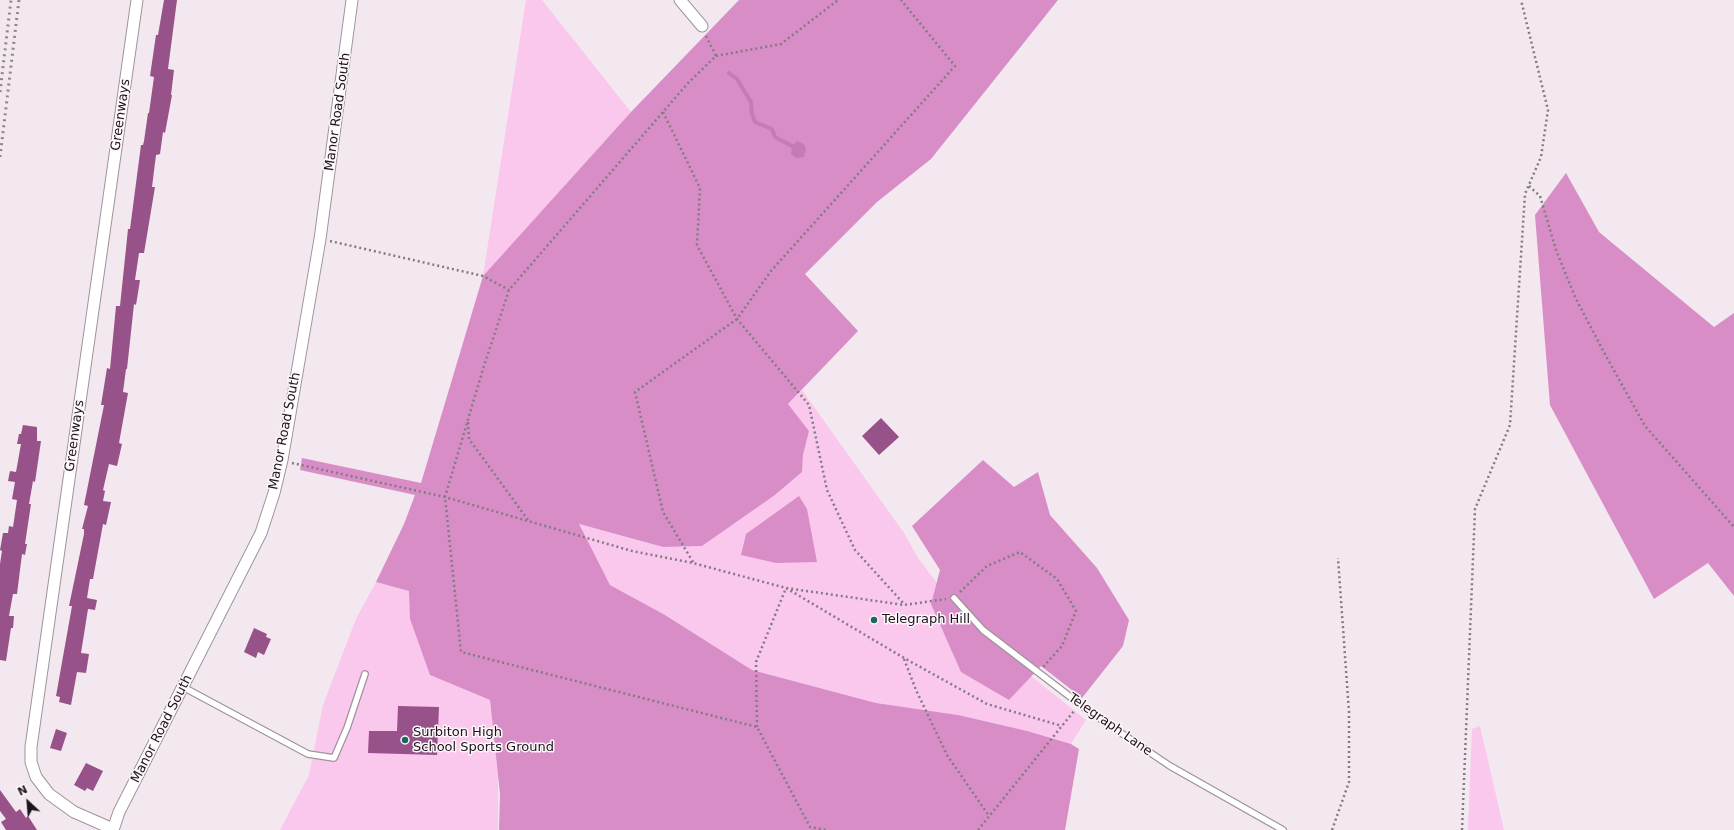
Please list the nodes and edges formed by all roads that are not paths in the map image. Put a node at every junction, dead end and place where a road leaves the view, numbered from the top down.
1 (137, 0) edge
2 (352, 0) edge
3 (680, 0) edge
4 (702, 26) road end
5 (954, 598) road end
6 (365, 674) dead end
7 (183, 687) junction
8 (113, 830) edge
9 (1283, 830) edge

1 - 8 street, Greenways
2 - 7 street, Manor Road South
3 - 4 street
5 - 9 lane, Telegraph Lane
6 - 7 lane
7 - 8 street, Manor Road South

